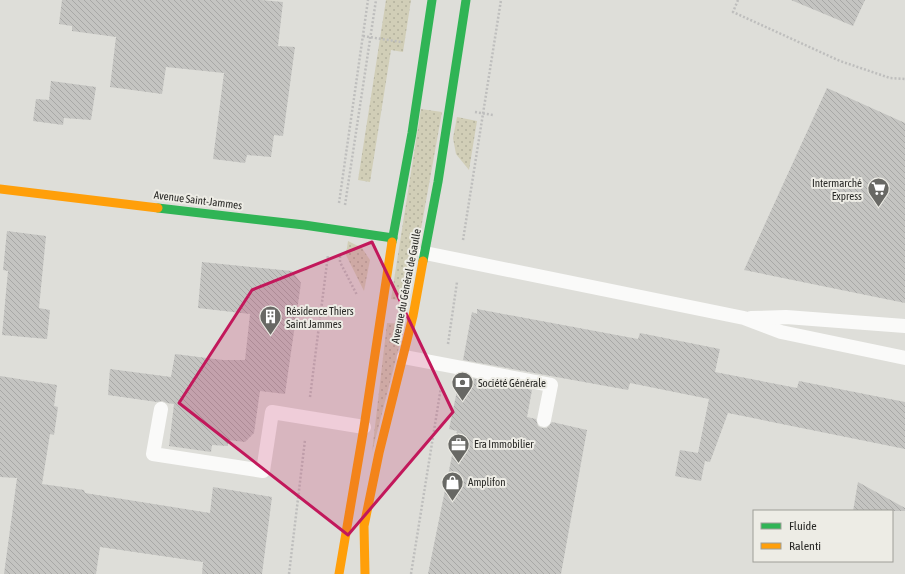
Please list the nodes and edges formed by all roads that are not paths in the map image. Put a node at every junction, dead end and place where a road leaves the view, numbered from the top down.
1 (432, 0) edge
2 (466, 0) edge
3 (0, 189) edge
4 (393, 238) junction
5 (425, 253) junction
6 (744, 318) junction
7 (905, 326) edge
8 (404, 357) junction
9 (905, 358) edge
10 (161, 409) dead end
11 (544, 420) dead end
12 (364, 427) junction
13 (339, 574) edge
14 (365, 574) edge

1 - 4 main road, Avenue du Général de Gaulle
2 - 5 main road, Avenue du Général de Gaulle
3 - 4 main road, Avenue Saint-Jammes
4 - 12 main road, Avenue du Général de Gaulle
5 - 6 lane
5 - 8 main road, Avenue du Général de Gaulle
6 - 7 lane
6 - 9 lane
8 - 11 lane
8 - 14 main road, Avenue du Général de Gaulle
10 - 12 lane
12 - 13 main road, Avenue du Général de Gaulle

